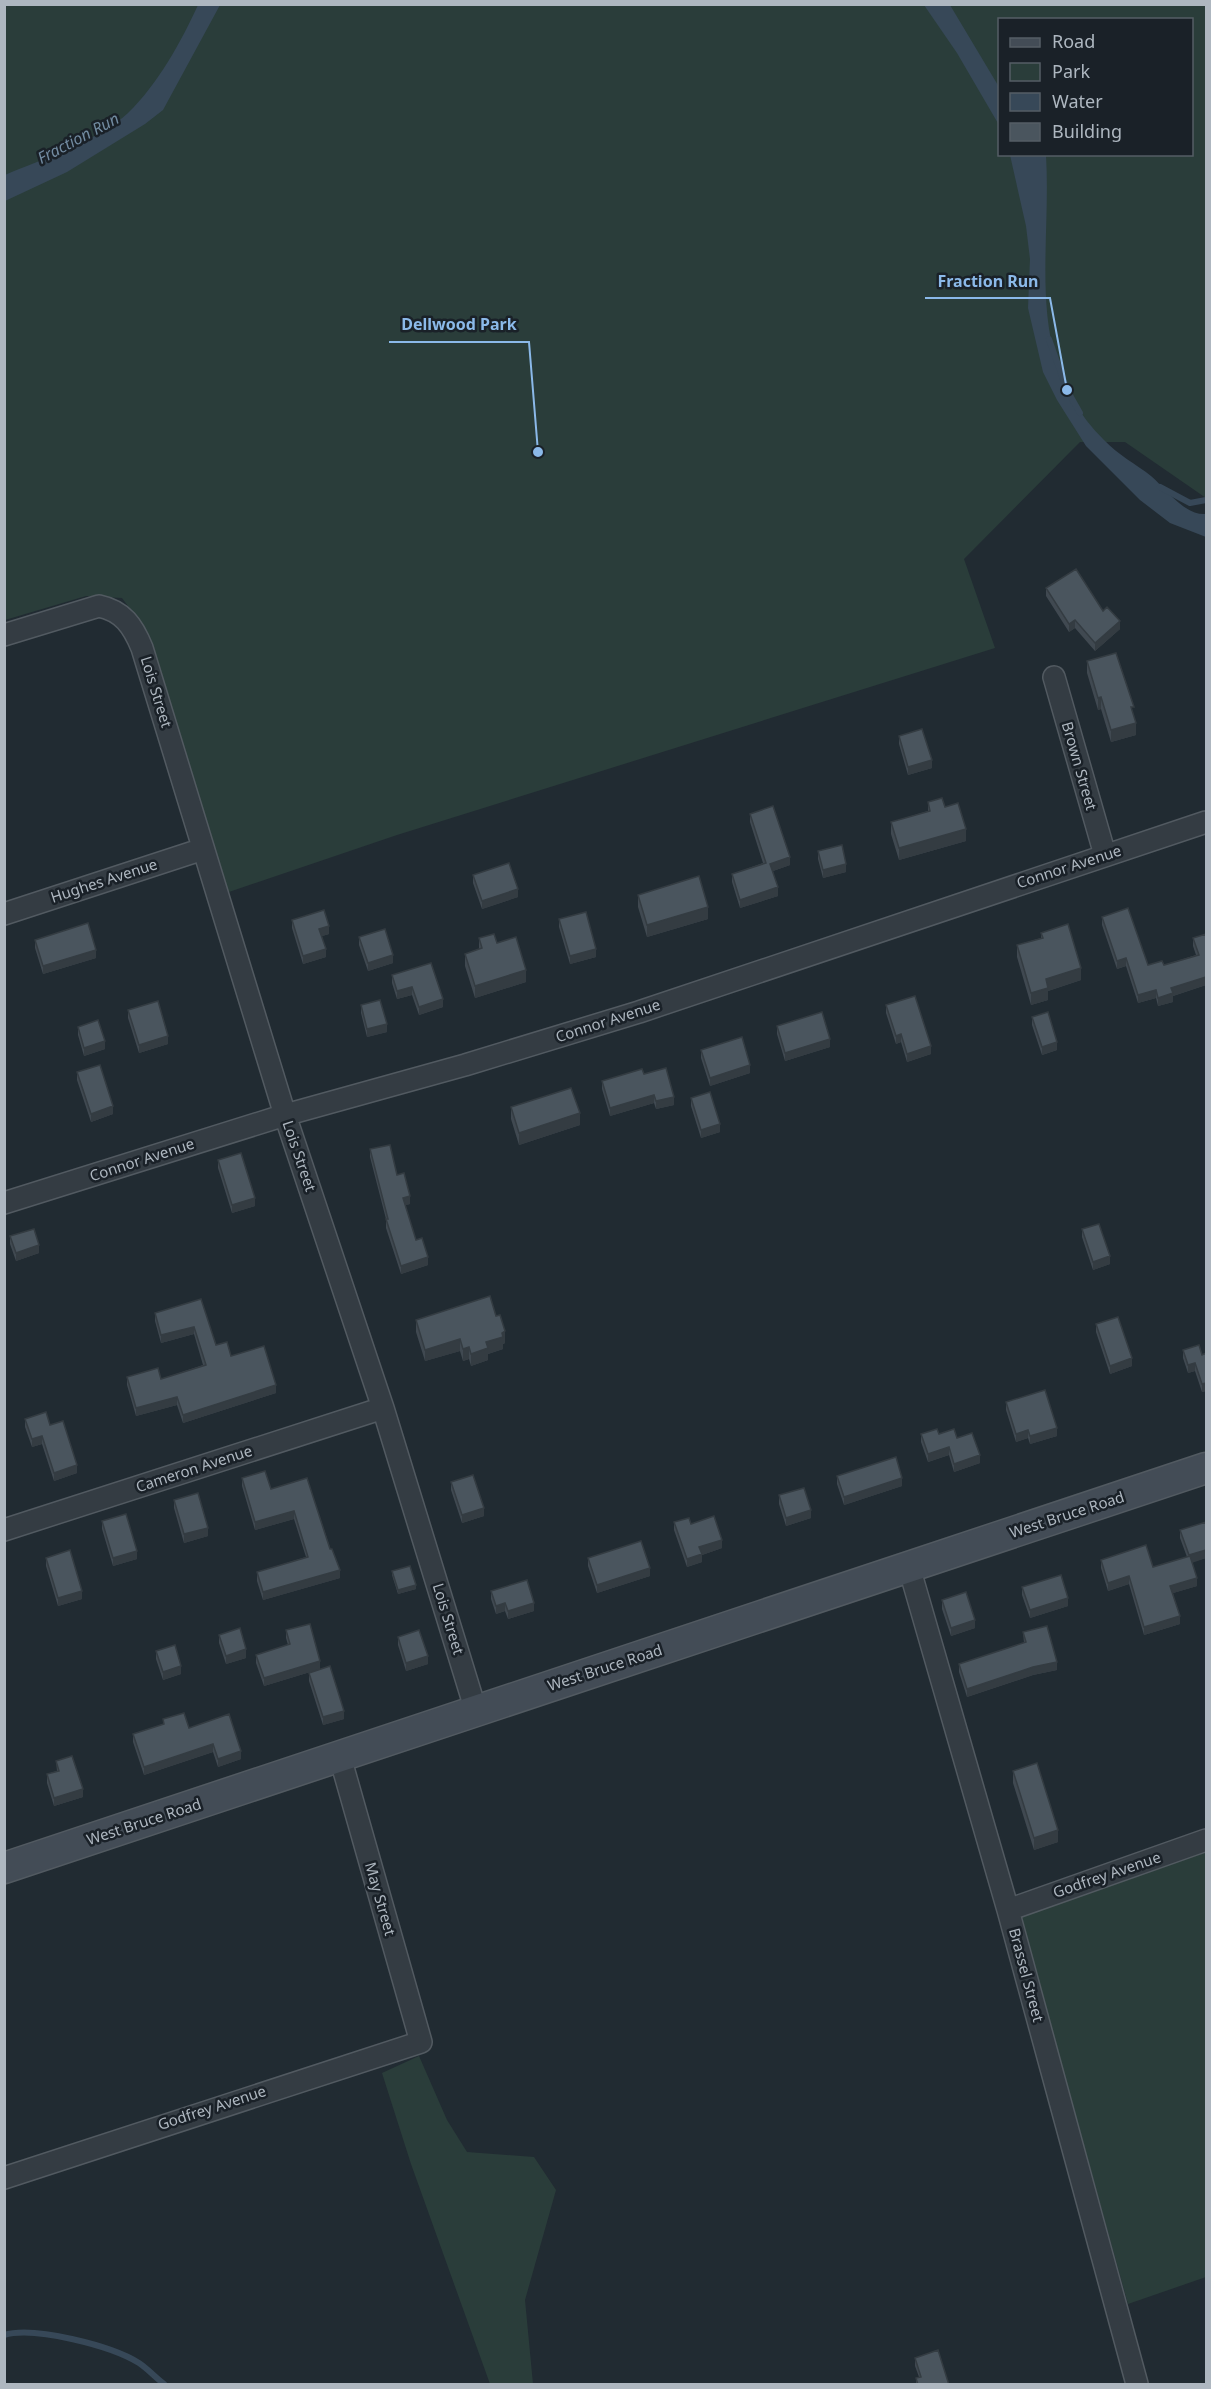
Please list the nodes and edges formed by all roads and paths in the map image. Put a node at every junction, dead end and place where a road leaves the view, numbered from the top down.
1 (4, 635) edge
2 (1054, 677) dead end
3 (1206, 822) edge
4 (203, 849) junction
5 (1105, 855) junction
6 (4, 914) edge
7 (285, 1114) junction
8 (4, 1203) edge
9 (383, 1408) junction
10 (1206, 1468) edge
11 (4, 1530) edge
12 (909, 1567) junction
13 (476, 1711) junction
14 (340, 1757) junction
15 (1206, 1840) edge
16 (4, 1868) edge
17 (1008, 1910) junction
18 (421, 2042) joint
19 (4, 2178) edge
20 (1137, 2385) edge

1 - 4 street, Lois Street
2 - 5 street, Brown Street
3 - 5 street, Connor Avenue
4 - 6 street, Hughes Avenue
4 - 7 street, Lois Street
5 - 7 street, Connor Avenue
7 - 8 street, Connor Avenue
7 - 9 street, Lois Street
9 - 11 street, Cameron Avenue
9 - 13 street, Lois Street
10 - 12 street, West Bruce Road
12 - 13 street, West Bruce Road
12 - 17 street, Brassel Street
13 - 14 street, West Bruce Road
14 - 16 street, West Bruce Road
14 - 18 street, May Street
15 - 17 street, Godfrey Avenue
17 - 20 street, Brassel Street
18 - 19 street, Godfrey Avenue

